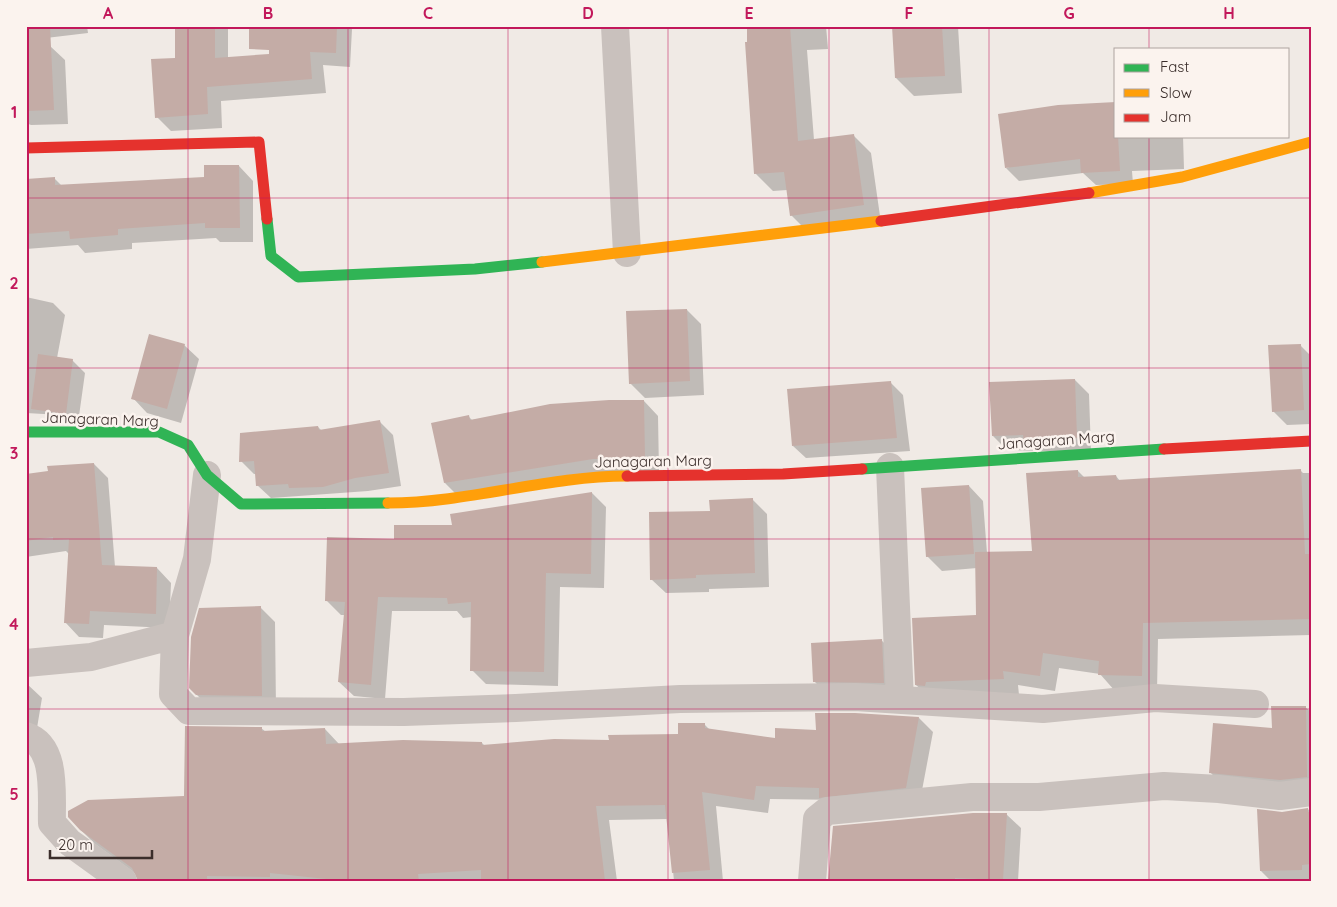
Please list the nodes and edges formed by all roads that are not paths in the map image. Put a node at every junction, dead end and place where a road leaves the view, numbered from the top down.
1 (615, 26) edge
2 (1311, 142) edge
3 (26, 148) edge
4 (627, 253) junction
5 (26, 432) edge
6 (1311, 441) edge
7 (890, 467) junction
8 (207, 475) junction
9 (175, 635) junction
10 (26, 662) edge
11 (900, 700) junction
12 (1255, 704) dead end
13 (26, 736) edge
14 (1311, 792) edge
15 (123, 881) edge
16 (812, 881) edge

1 - 4 street
2 - 4 street
3 - 4 street
5 - 8 street, Janagaran Marg
6 - 7 street, Janagaran Marg
7 - 8 street, Janagaran Marg
7 - 11 street
8 - 9 street
9 - 10 street
9 - 11 street
11 - 12 street
13 - 15 street
14 - 16 street

